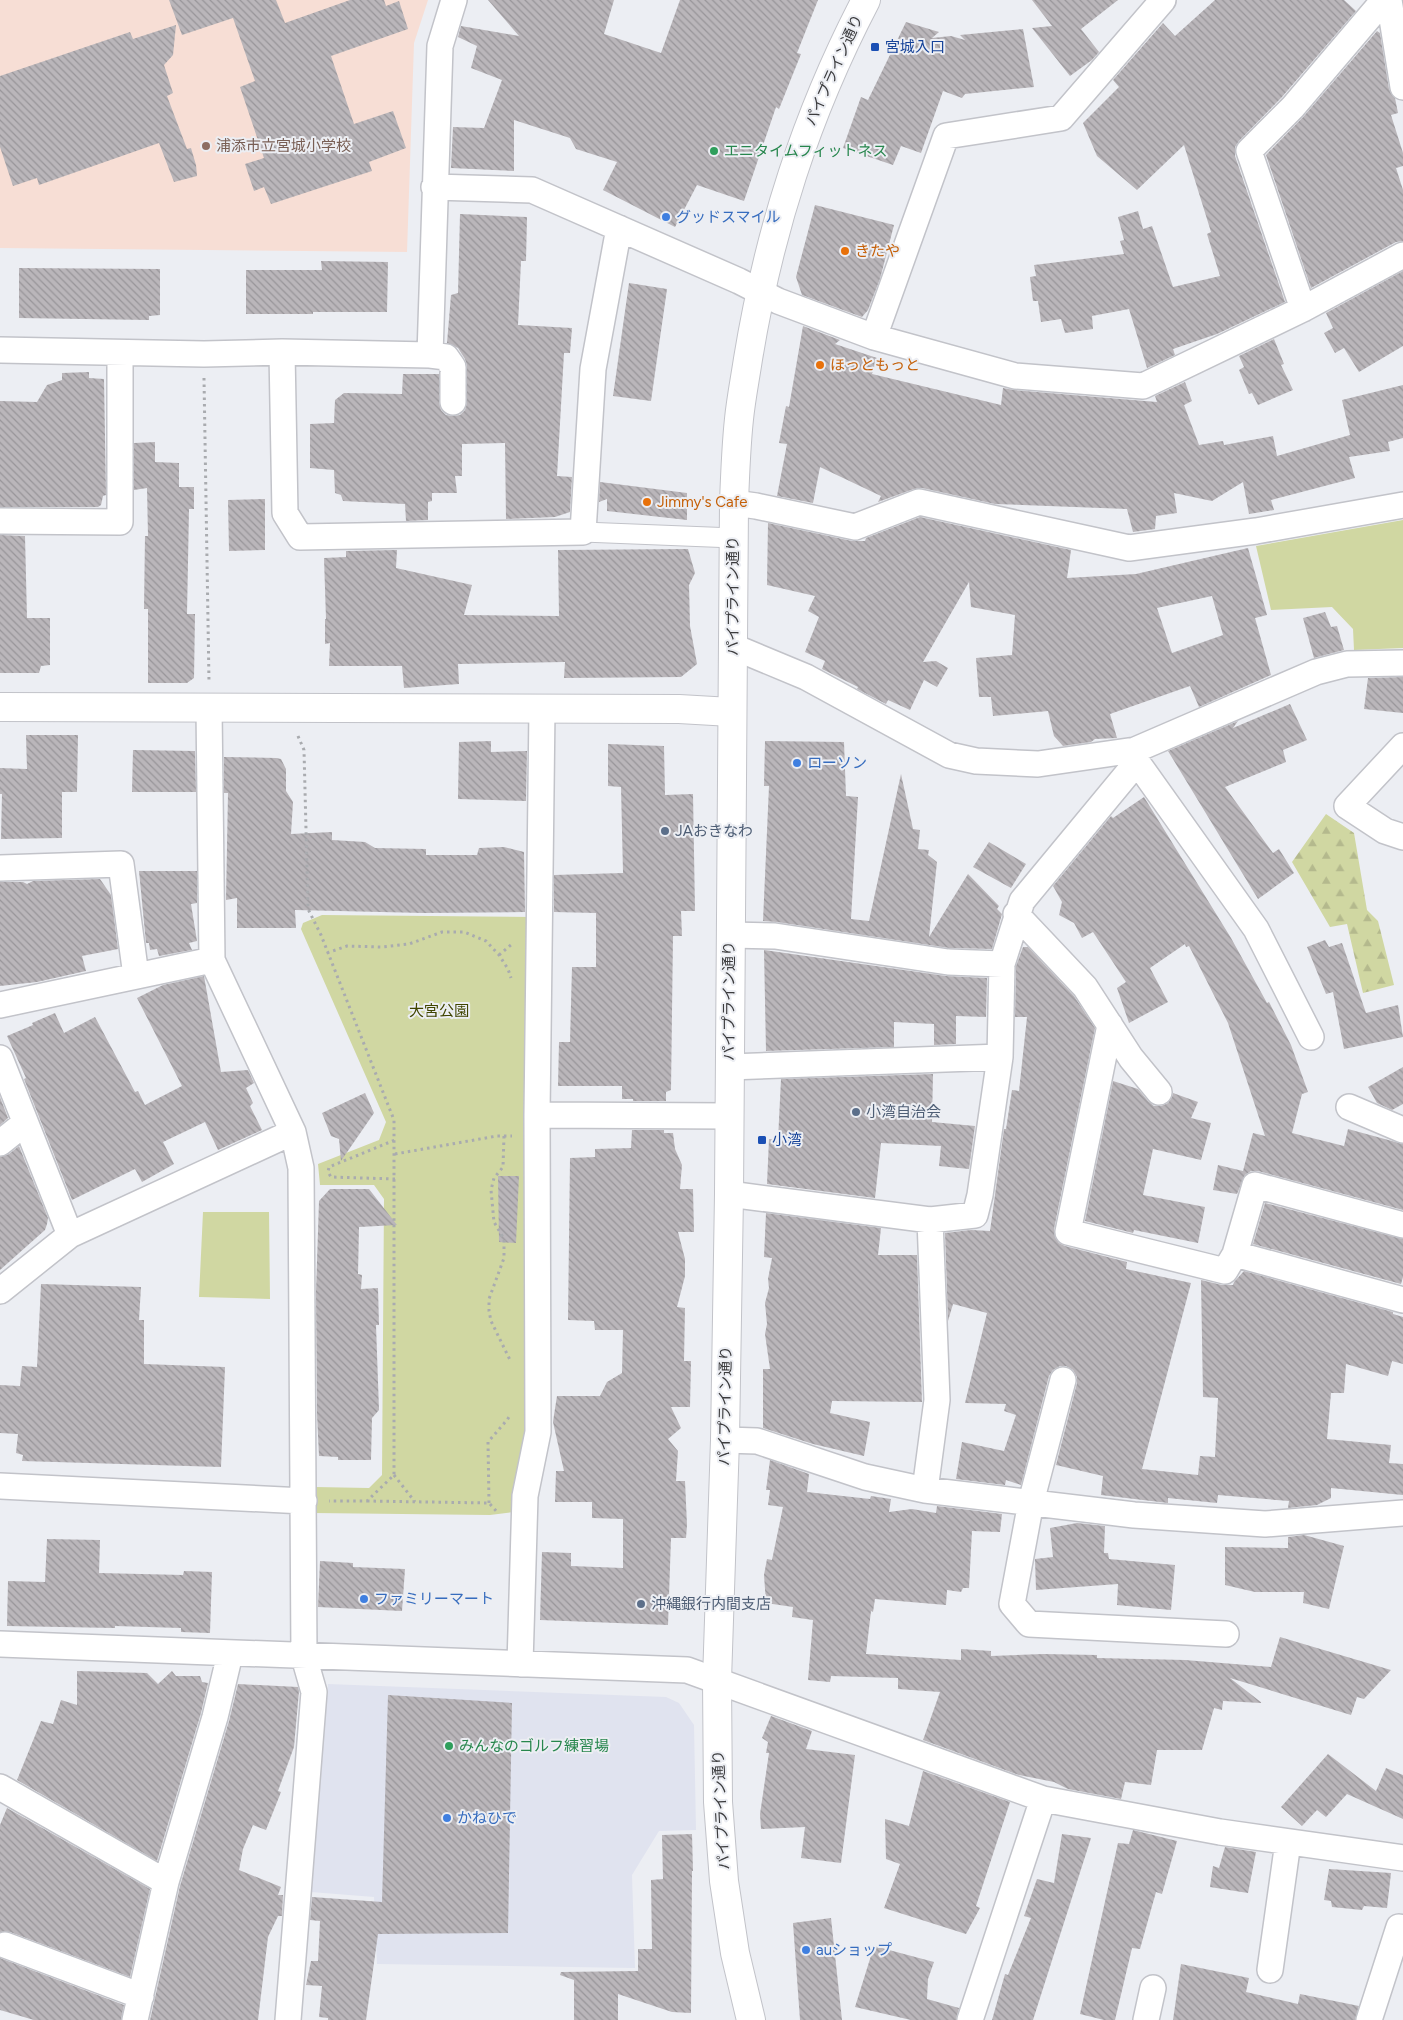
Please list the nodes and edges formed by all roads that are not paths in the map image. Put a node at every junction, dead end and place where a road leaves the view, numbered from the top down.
1 (454, 0) edge
2 (866, 0) edge
3 (1163, 0) edge
4 (1384, 0) edge
5 (1389, 0) edge
6 (1403, 87) edge
7 (434, 187) junction
8 (619, 228) junction
9 (1403, 255) edge
10 (760, 292) junction
11 (1302, 309) junction
12 (874, 337) junction
13 (0, 350) edge
14 (282, 352) junction
15 (120, 353) junction
16 (430, 355) junction
17 (453, 402) dead end
18 (734, 503) junction
19 (1403, 505) edge
20 (0, 521) edge
21 (583, 532) junction
22 (734, 538) junction
23 (734, 647) junction
24 (1403, 663) edge
25 (0, 708) edge
26 (209, 708) junction
27 (542, 709) junction
28 (732, 712) junction
29 (1403, 746) edge
30 (1136, 756) junction
31 (1403, 837) edge
32 (0, 868) edge
33 (1016, 914) junction
34 (730, 935) junction
35 (212, 960) junction
36 (1002, 964) junction
37 (136, 976) junction
38 (0, 1005) edge
39 (1110, 1025) junction
40 (1310, 1037) dead end
41 (0, 1058) edge
42 (1000, 1058) junction
43 (729, 1067) junction
44 (1159, 1092) dead end
45 (1349, 1107) dead end
46 (730, 1116) junction
47 (25, 1123) junction
48 (538, 1126) junction
49 (1403, 1130) edge
50 (293, 1132) junction
51 (0, 1143) edge
52 (729, 1194) junction
53 (930, 1220) junction
54 (1403, 1225) edge
55 (70, 1235) junction
56 (1235, 1254) junction
57 (0, 1291) edge
58 (1403, 1300) edge
59 (1063, 1380) dead end
60 (725, 1440) junction
61 (0, 1486) edge
62 (925, 1490) junction
63 (304, 1501) junction
64 (1031, 1502) junction
65 (1403, 1513) edge
66 (1226, 1634) dead end
67 (0, 1644) edge
68 (230, 1654) junction
69 (304, 1657) junction
70 (520, 1664) junction
71 (717, 1680) junction
72 (0, 1787) edge
73 (1043, 1799) junction
74 (1288, 1842) junction
75 (1403, 1858) edge
76 (166, 1882) junction
77 (1402, 1923) edge
78 (5, 1945) dead end
79 (1270, 1970) dead end
80 (1153, 1988) dead end
81 (138, 2008) edge
82 (288, 2020) edge
83 (751, 2020) edge
84 (970, 2020) edge
85 (1146, 2020) edge
86 (1369, 2020) edge

1 - 7 street
2 - 10 main road, パイプライン通り
3 - 12 street
4 - 11 street
5 - 6 street
7 - 8 street
7 - 16 street
8 - 10 street
8 - 21 street
9 - 11 street
10 - 12 street
10 - 18 main road, パイプライン通り
11 - 12 street
13 - 15 street
14 - 15 street
14 - 16 street
14 - 21 street
15 - 20 street
16 - 17 street
18 - 19 street
18 - 22 main road, パイプライン通り
21 - 22 street
22 - 23 main road, パイプライン通り
23 - 28 main road, パイプライン通り
23 - 30 street
24 - 30 street
25 - 26 main road
26 - 27 main road
26 - 35 street
27 - 28 main road
27 - 48 street
28 - 34 main road, パイプライン通り
29 - 31 street
30 - 33 street
30 - 40 street
32 - 37 street
33 - 36 street
33 - 39 street
34 - 36 street
34 - 43 main road, パイプライン通り
35 - 37 street
35 - 50 street
36 - 42 street
37 - 38 street
39 - 44 street
39 - 56 street
41 - 47 street
42 - 43 street
42 - 53 street
43 - 46 main road, パイプライン通り
45 - 49 street
46 - 48 street
46 - 52 main road, パイプライン通り
47 - 51 street
47 - 55 street
48 - 70 street
50 - 55 street
50 - 63 street
52 - 53 street
52 - 60 main road, パイプライン通り
53 - 62 street
54 - 56 street
55 - 57 street
56 - 58 street
59 - 64 street
60 - 62 street
60 - 71 main road, パイプライン通り
61 - 63 street
62 - 64 street
63 - 69 street
64 - 65 street
64 - 66 street
67 - 68 street
68 - 69 street
68 - 76 street
69 - 70 street
69 - 82 street
70 - 71 street
71 - 73 street
71 - 83 main road, パイプライン通り
72 - 76 street
73 - 74 street
73 - 84 street
74 - 75 street
74 - 79 street
76 - 81 street
77 - 86 street
78 - 81 street
80 - 85 street

